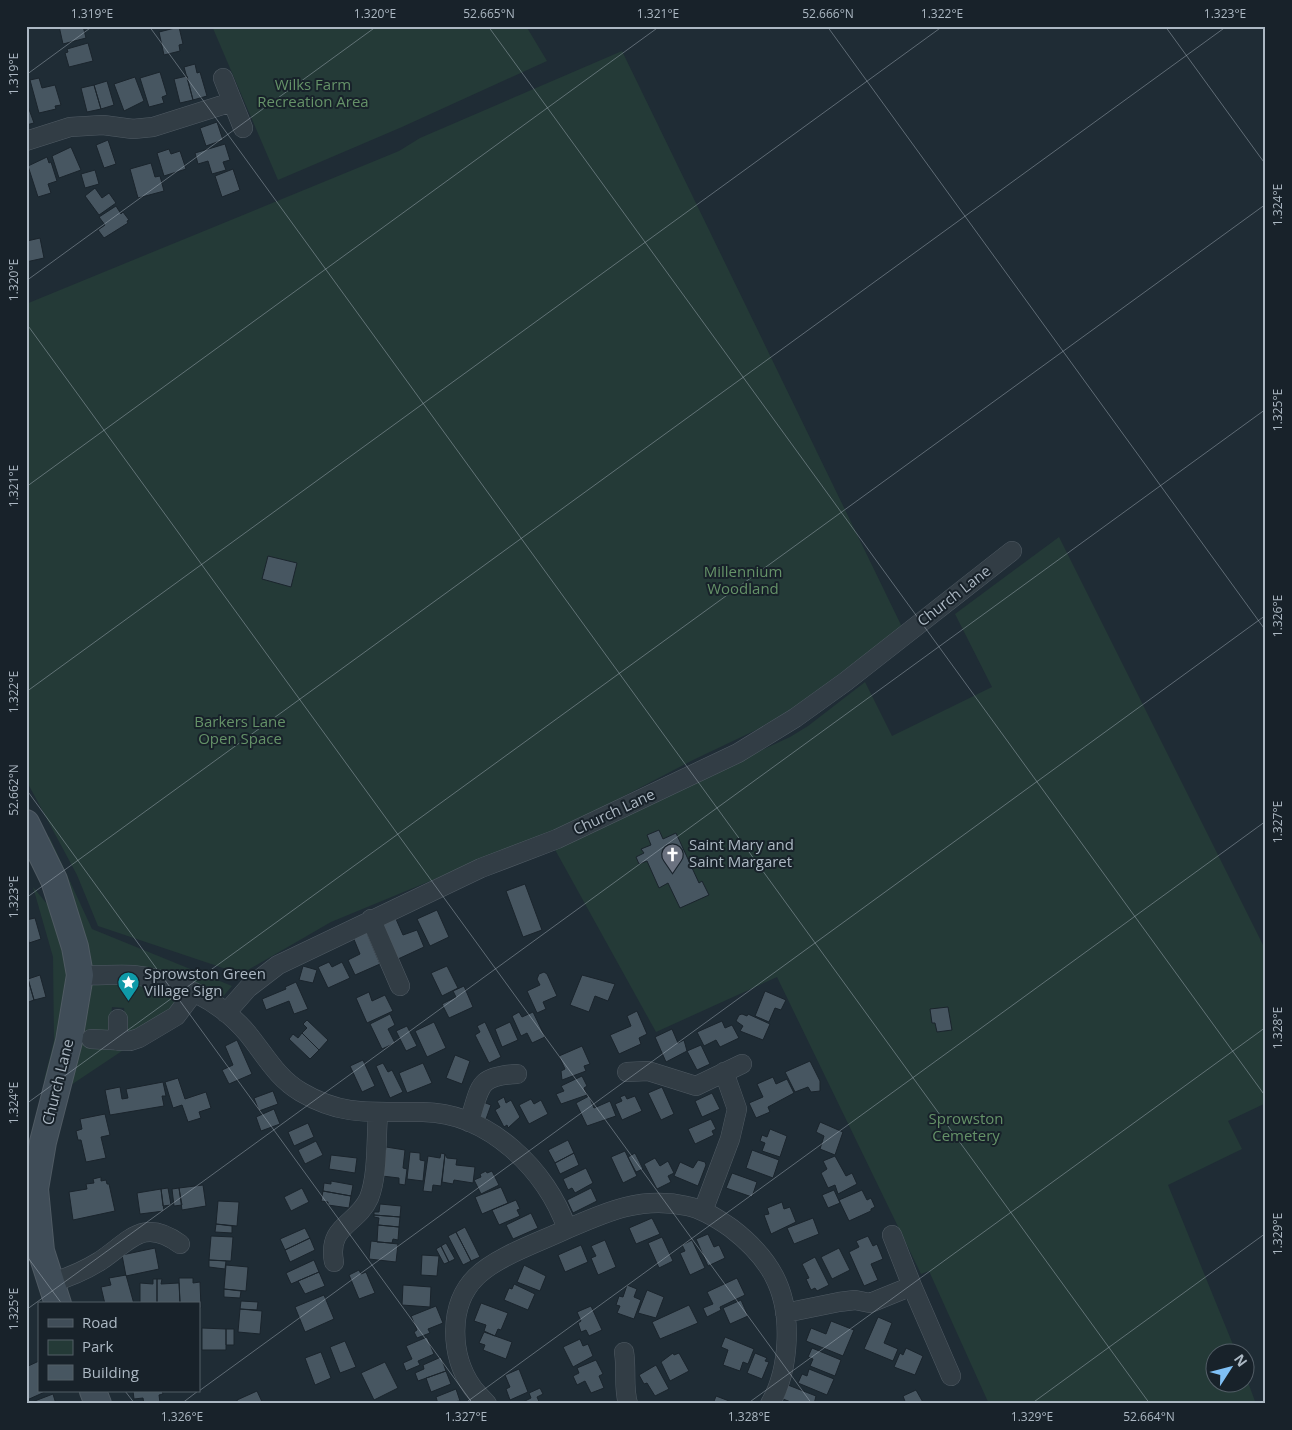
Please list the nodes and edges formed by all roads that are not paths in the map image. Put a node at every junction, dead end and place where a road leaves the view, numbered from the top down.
1 (223, 78) dead end
2 (232, 102) junction
3 (243, 128) dead end
4 (26, 141) edge
5 (1012, 551) dead end
6 (26, 824) edge
7 (371, 919) junction
8 (80, 975) junction
9 (400, 986) dead end
10 (194, 992) junction
11 (226, 1013) junction
12 (118, 1019) dead end
13 (91, 1039) dead end
14 (118, 1041) junction
15 (742, 1064) dead end
16 (628, 1072) dead end
17 (724, 1072) junction
18 (517, 1074) dead end
19 (378, 1114) junction
20 (469, 1122) junction
21 (703, 1211) junction
22 (567, 1230) junction
23 (892, 1236) dead end
24 (180, 1244) dead end
25 (334, 1262) dead end
26 (912, 1286) junction
27 (54, 1293) edge
28 (785, 1313) junction
29 (624, 1352) dead end
30 (950, 1376) dead end
31 (93, 1392) edge
32 (98, 1404) edge
33 (487, 1404) edge
34 (628, 1404) edge
35 (770, 1404) edge

1 - 2 street
2 - 3 street
2 - 4 street
5 - 7 street, Church Lane
6 - 8 street
7 - 9 street
7 - 11 street, Church Lane
8 - 10 street
8 - 27 street, Church Lane
10 - 11 street
10 - 14 street, Church Lane
11 - 19 street
12 - 14 street
13 - 14 street, Church Lane
15 - 17 street
16 - 17 street
17 - 21 street
18 - 20 street
19 - 20 street
19 - 25 street
20 - 22 street
21 - 22 street
21 - 28 street
22 - 33 street
23 - 26 street
24 - 27 street
26 - 28 street
26 - 30 street
28 - 35 street
29 - 34 street
31 - 32 street

